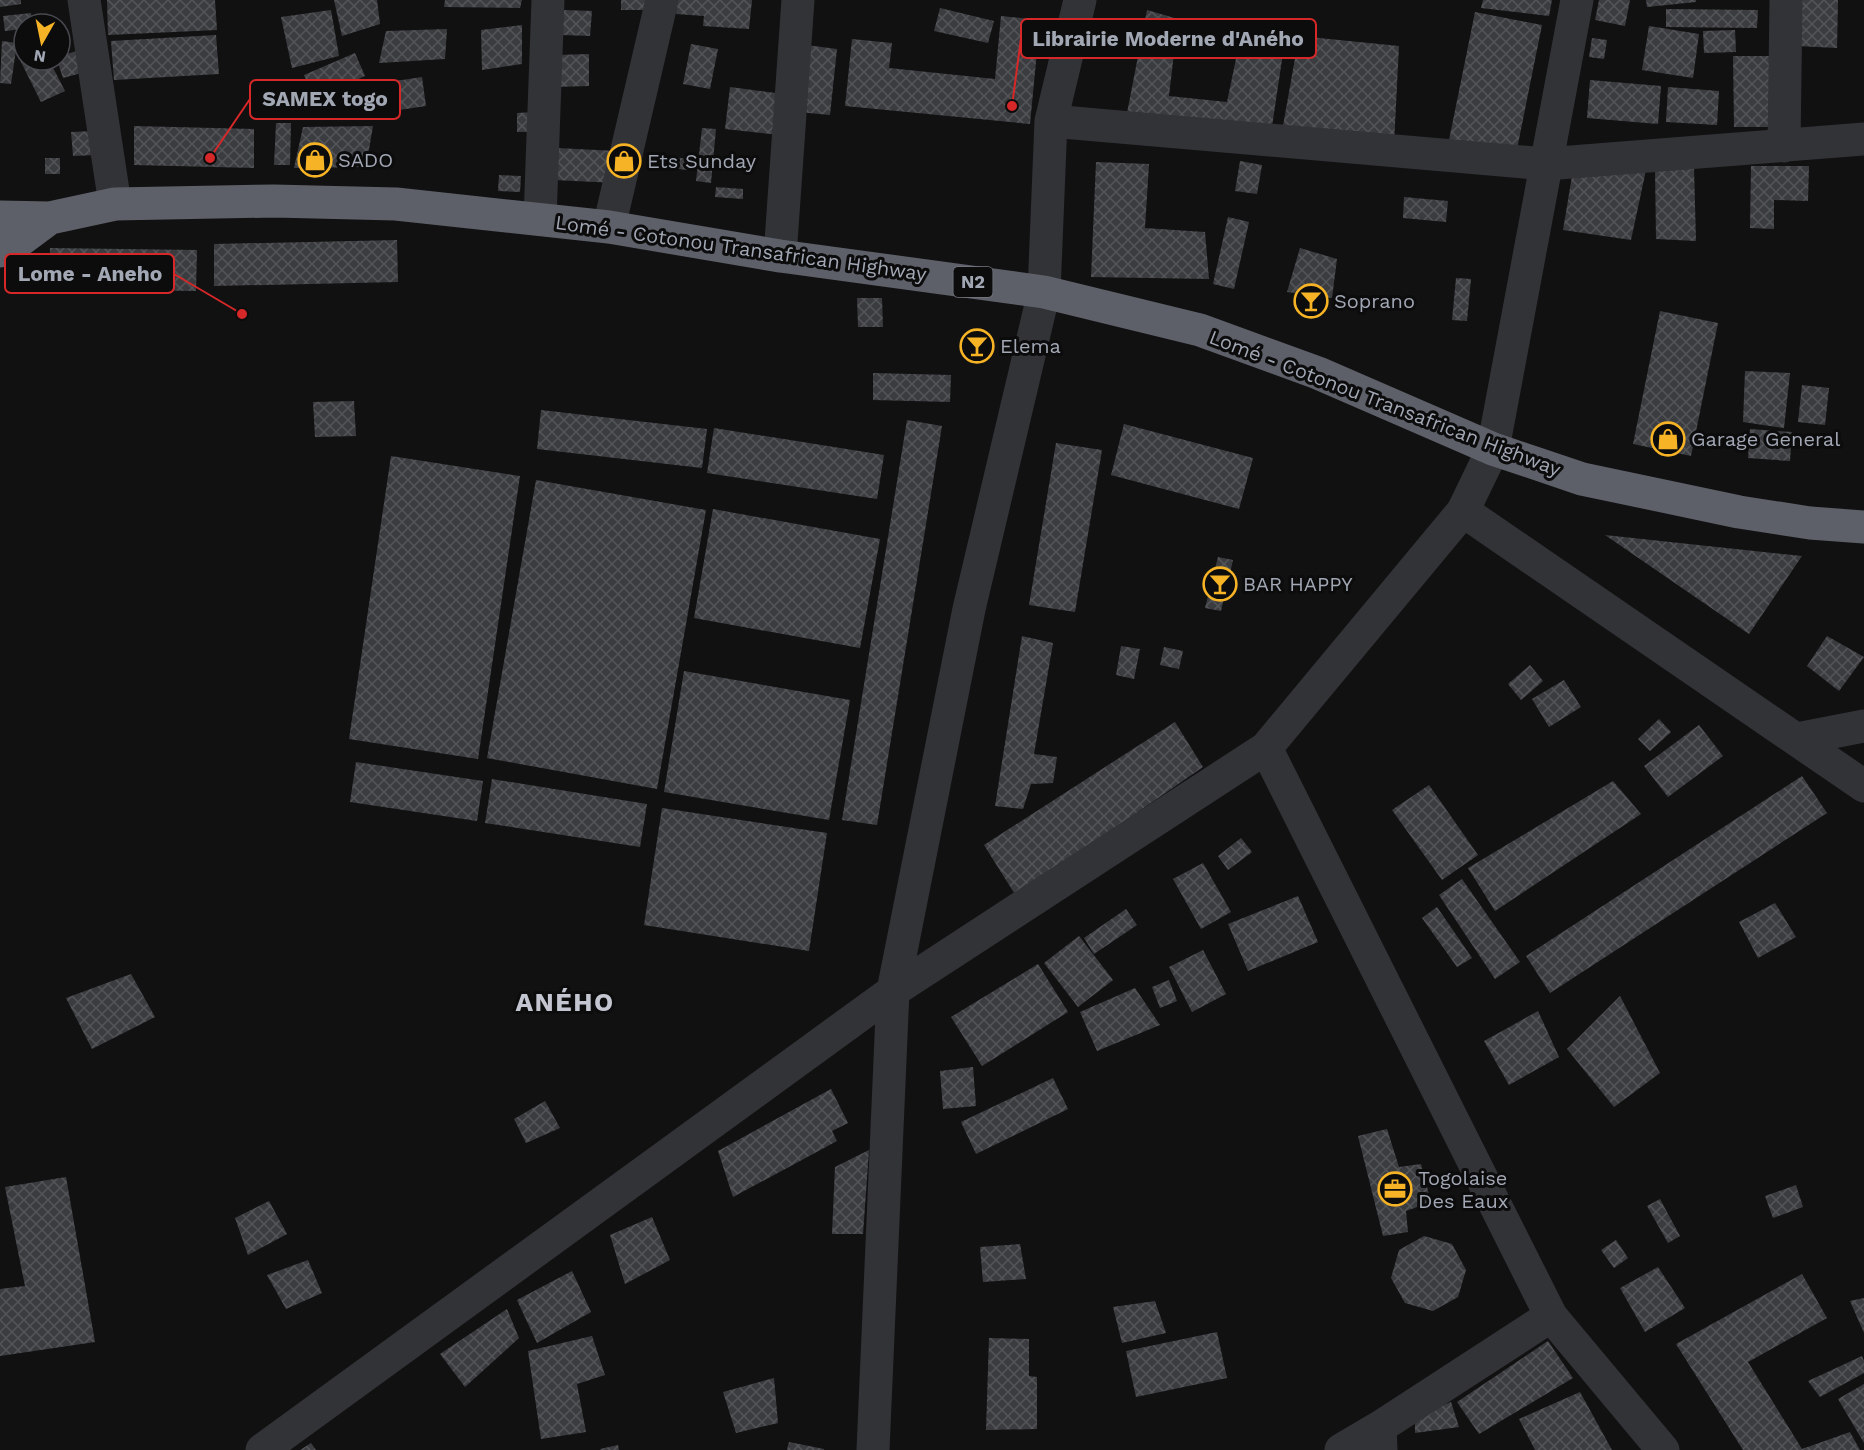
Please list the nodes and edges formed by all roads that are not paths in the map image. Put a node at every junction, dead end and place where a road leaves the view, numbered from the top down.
1 (84, 0) edge
2 (548, 0) edge
3 (662, 0) edge
4 (798, 0) edge
5 (1080, 0) edge
6 (1577, 0) edge
7 (1786, 0) edge
8 (1051, 121) junction
9 (1864, 139) edge
10 (1784, 146) junction
11 (1546, 164) junction
12 (115, 204) junction
13 (0, 217) edge
14 (50, 218) junction
15 (540, 219) junction
16 (609, 227) junction
17 (0, 251) edge
18 (780, 256) junction
19 (1044, 292) junction
20 (1493, 449) junction
21 (1463, 511) junction
22 (1864, 527) edge
23 (1864, 726) edge
24 (1797, 739) junction
25 (1266, 748) junction
26 (1864, 786) edge
27 (893, 991) junction
28 (1551, 1317) junction
29 (1381, 1438) edge
30 (262, 1450) edge
31 (873, 1450) edge
32 (1341, 1450) edge
33 (1663, 1450) edge

1 - 12 street
2 - 15 street
3 - 16 street
4 - 18 street
5 - 8 street
6 - 11 street
7 - 10 street
8 - 11 street
8 - 19 street
9 - 10 street
10 - 11 street
11 - 20 street
12 - 14 highway, Lomé - Cotonou Transafrican Highway / N2
12 - 15 highway, Lomé - Cotonou Transafrican Highway / N2
13 - 14 highway, Lomé - Cotonou Transafrican Highway / N2
14 - 17 highway, Lomé - Cotonou Transafrican Highway / N2
15 - 16 highway, Lomé - Cotonou Transafrican Highway / N2
16 - 18 highway, Lomé - Cotonou Transafrican Highway / N2
18 - 19 highway, Lomé - Cotonou Transafrican Highway / N2
19 - 20 highway, Lomé - Cotonou Transafrican Highway / N2
19 - 27 street
20 - 21 street
20 - 22 highway, Lomé - Cotonou Transafrican Highway / N2
21 - 24 street
21 - 25 street
23 - 24 street
24 - 26 street
25 - 27 street
25 - 28 street
27 - 30 street
27 - 31 street
28 - 29 street
28 - 33 street
29 - 32 street

